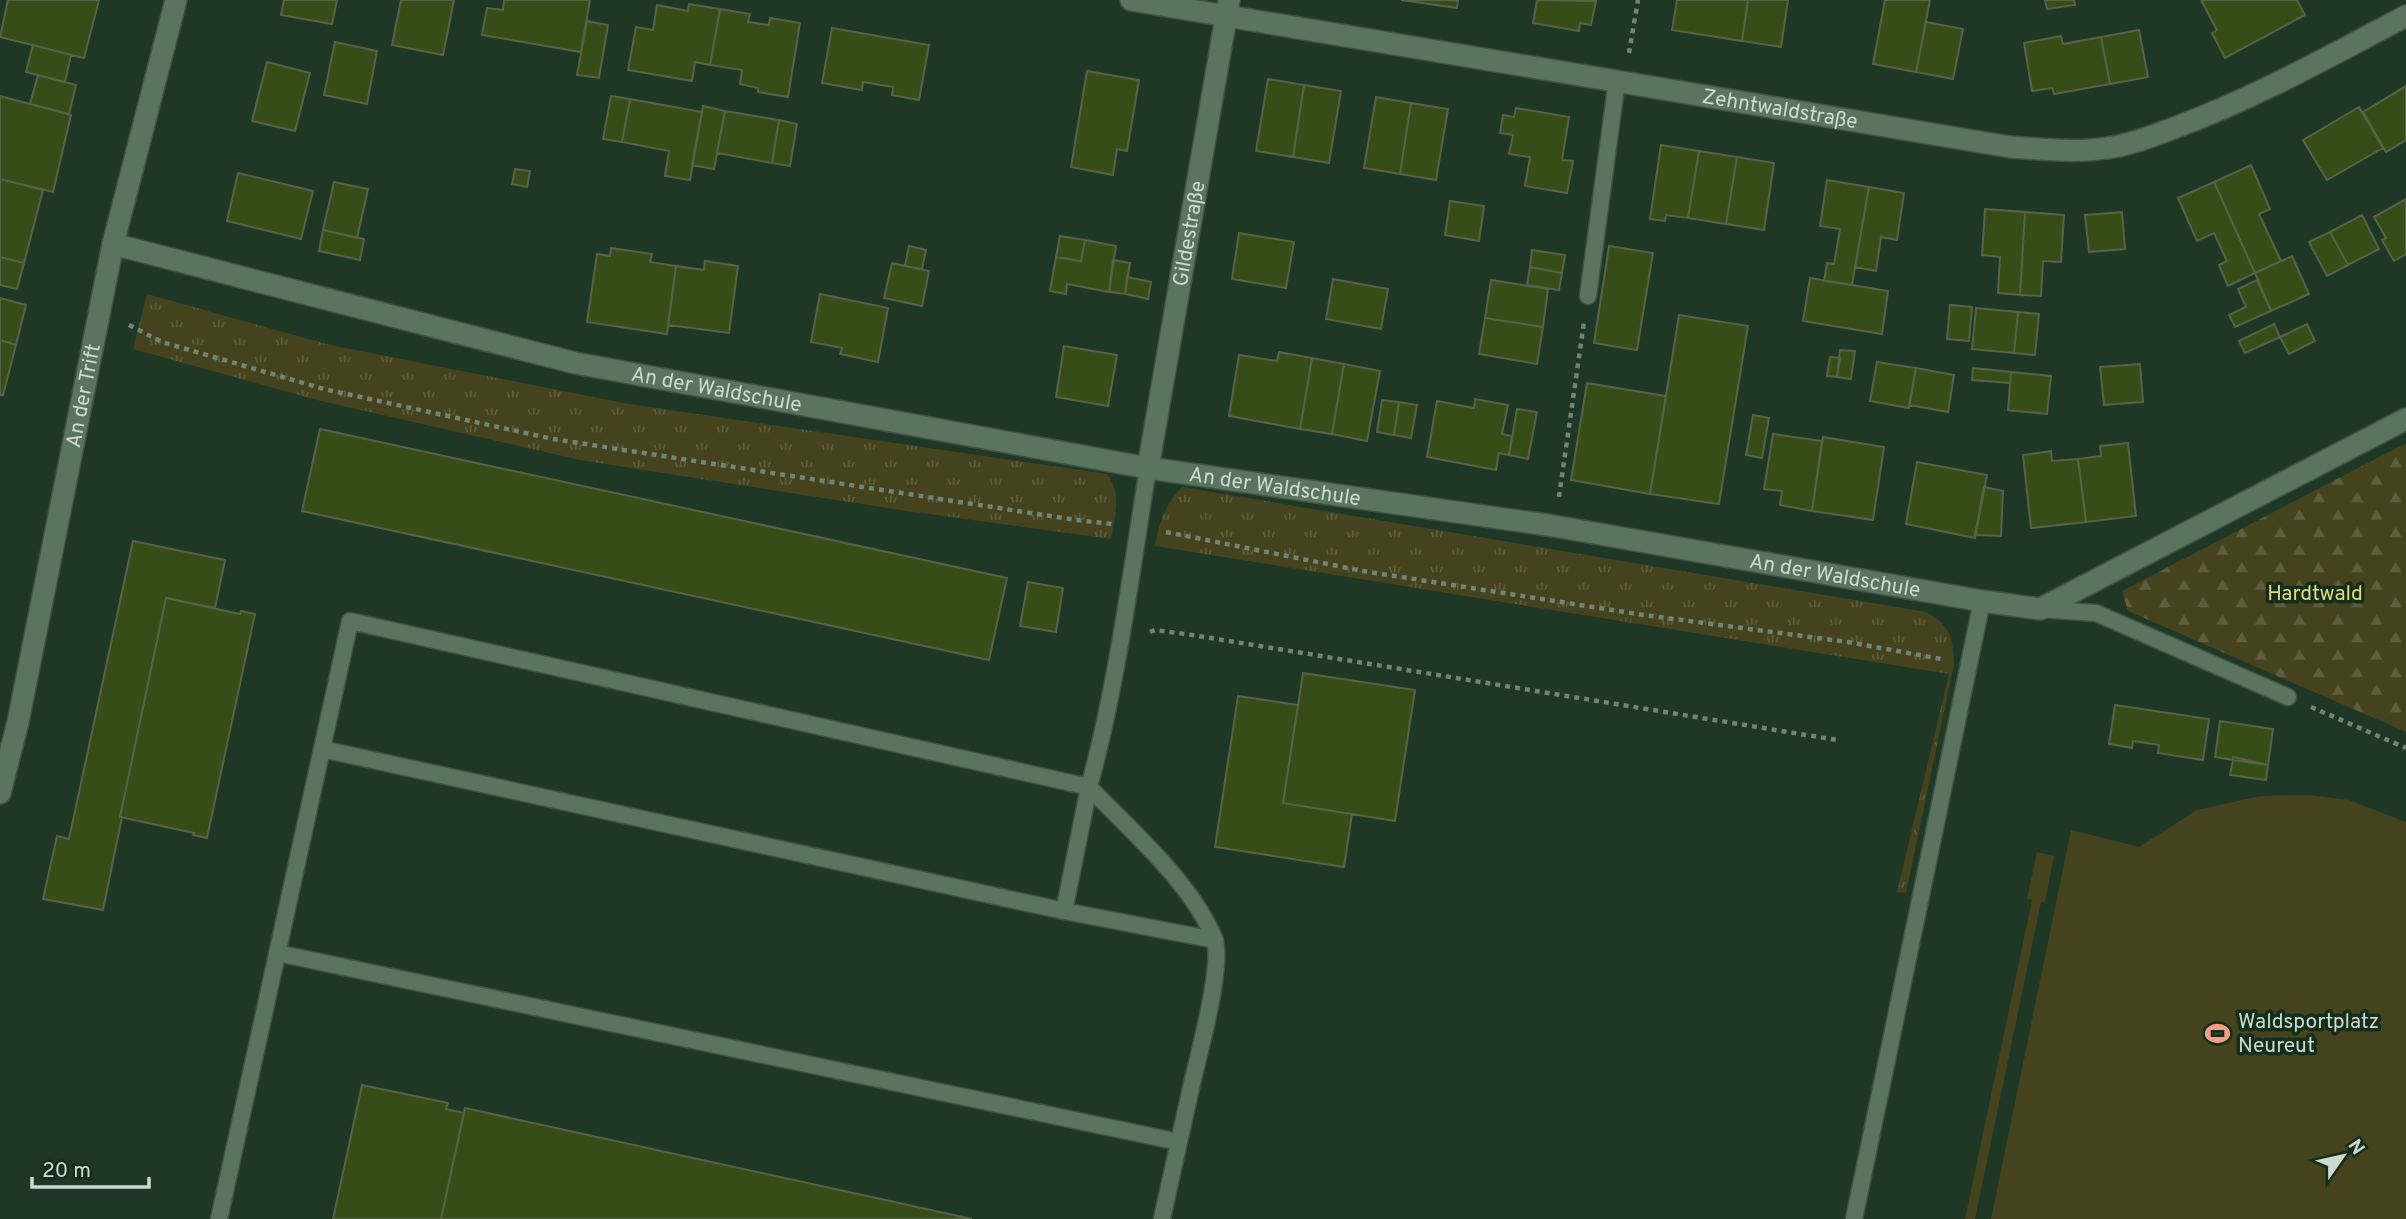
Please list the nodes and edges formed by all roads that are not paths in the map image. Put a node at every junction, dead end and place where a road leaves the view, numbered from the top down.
1 (176, 0) edge
2 (1131, 0) edge
3 (1228, 8) edge
4 (2406, 16) edge
5 (1621, 80) junction
6 (113, 244) junction
7 (1588, 296) road end
8 (2406, 419) edge
9 (1148, 468) junction
10 (1982, 601) junction
11 (2040, 608) junction
12 (2288, 697) road end
13 (322, 749) junction
14 (1089, 787) junction
15 (0, 793) edge
16 (1064, 911) junction
17 (1215, 940) junction
18 (277, 953) junction
19 (1179, 1142) junction
20 (219, 1219) edge
21 (1162, 1219) edge
22 (1854, 1219) edge

1 - 6 street, An der Trift
2 - 3 street, Zehntwaldstraße
3 - 5 street, Zehntwaldstraße
3 - 9 street, Gildestraße
4 - 5 street, Zehntwaldstraße
5 - 7 lane
6 - 9 street, An der Waldschule
6 - 15 street, An der Trift
8 - 11 street
9 - 10 street, An der Waldschule
9 - 14 lane
10 - 11 street, An der Waldschule
10 - 22 lane
11 - 12 lane
13 - 14 lane
13 - 16 lane
13 - 18 lane
14 - 16 lane
14 - 17 lane
16 - 17 lane
17 - 19 lane
18 - 19 lane
18 - 20 lane
19 - 21 lane

